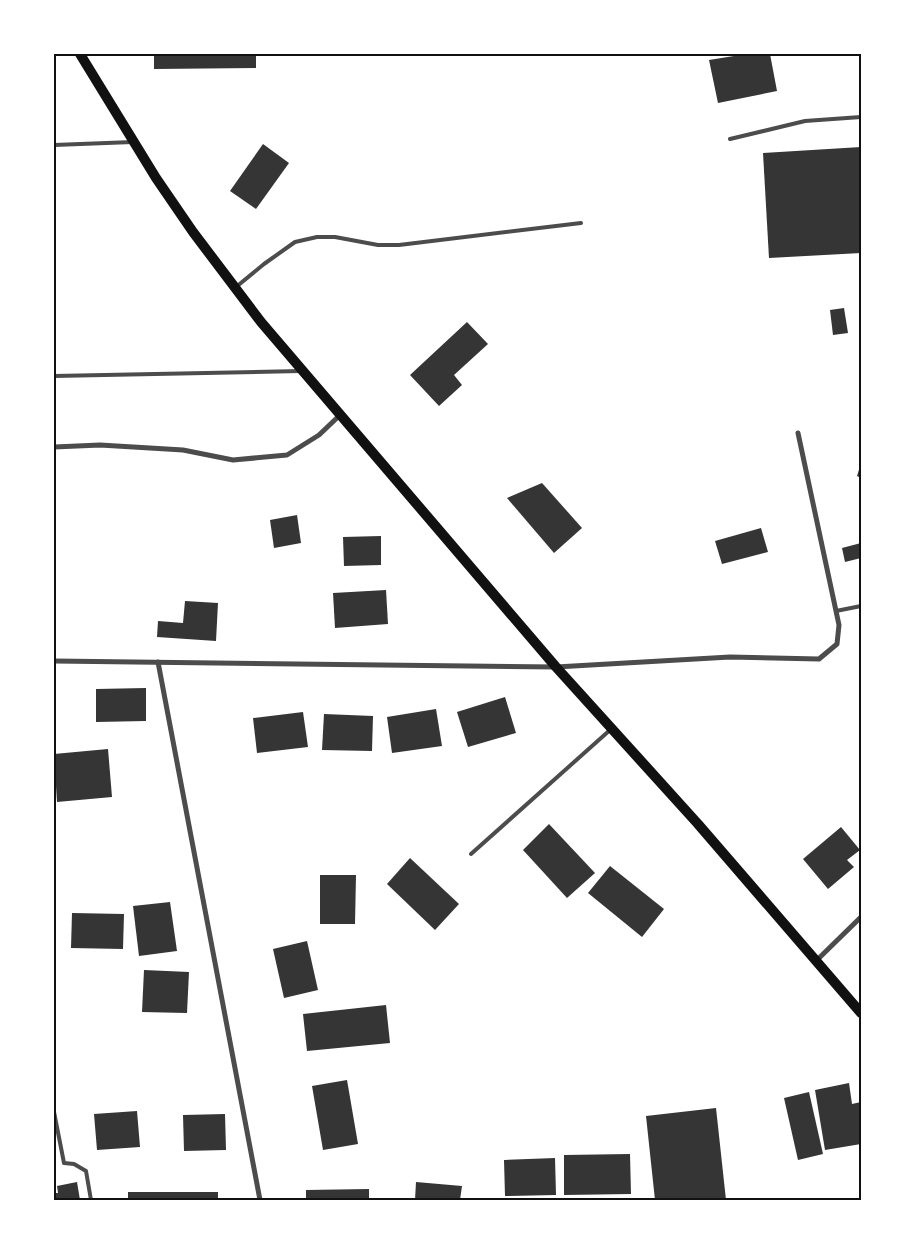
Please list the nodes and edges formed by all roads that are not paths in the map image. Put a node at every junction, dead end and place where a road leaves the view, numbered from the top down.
1 (80, 54) edge
2 (861, 117) edge
3 (730, 139) dead end
4 (133, 142) junction
5 (54, 146) edge
6 (581, 223) dead end
7 (235, 288) junction
8 (303, 371) junction
9 (54, 376) edge
10 (340, 415) junction
11 (798, 433) dead end
12 (54, 447) edge
13 (861, 606) edge
14 (836, 611) junction
15 (54, 661) edge
16 (158, 662) junction
17 (556, 667) junction
18 (612, 729) junction
19 (471, 854) dead end
20 (861, 917) edge
21 (816, 961) junction
22 (861, 1014) edge
23 (54, 1112) edge
24 (91, 1200) edge
25 (260, 1200) edge

1 - 4 main road
2 - 3 lane
4 - 5 lane
4 - 7 main road
6 - 7 lane
7 - 8 main road
8 - 9 lane
8 - 10 main road
10 - 12 street
10 - 17 main road
11 - 14 street
13 - 14 lane
14 - 17 street
15 - 16 street
16 - 17 street
16 - 25 street
17 - 18 main road
18 - 19 lane
18 - 21 main road
20 - 21 street
21 - 22 main road
23 - 24 lane

